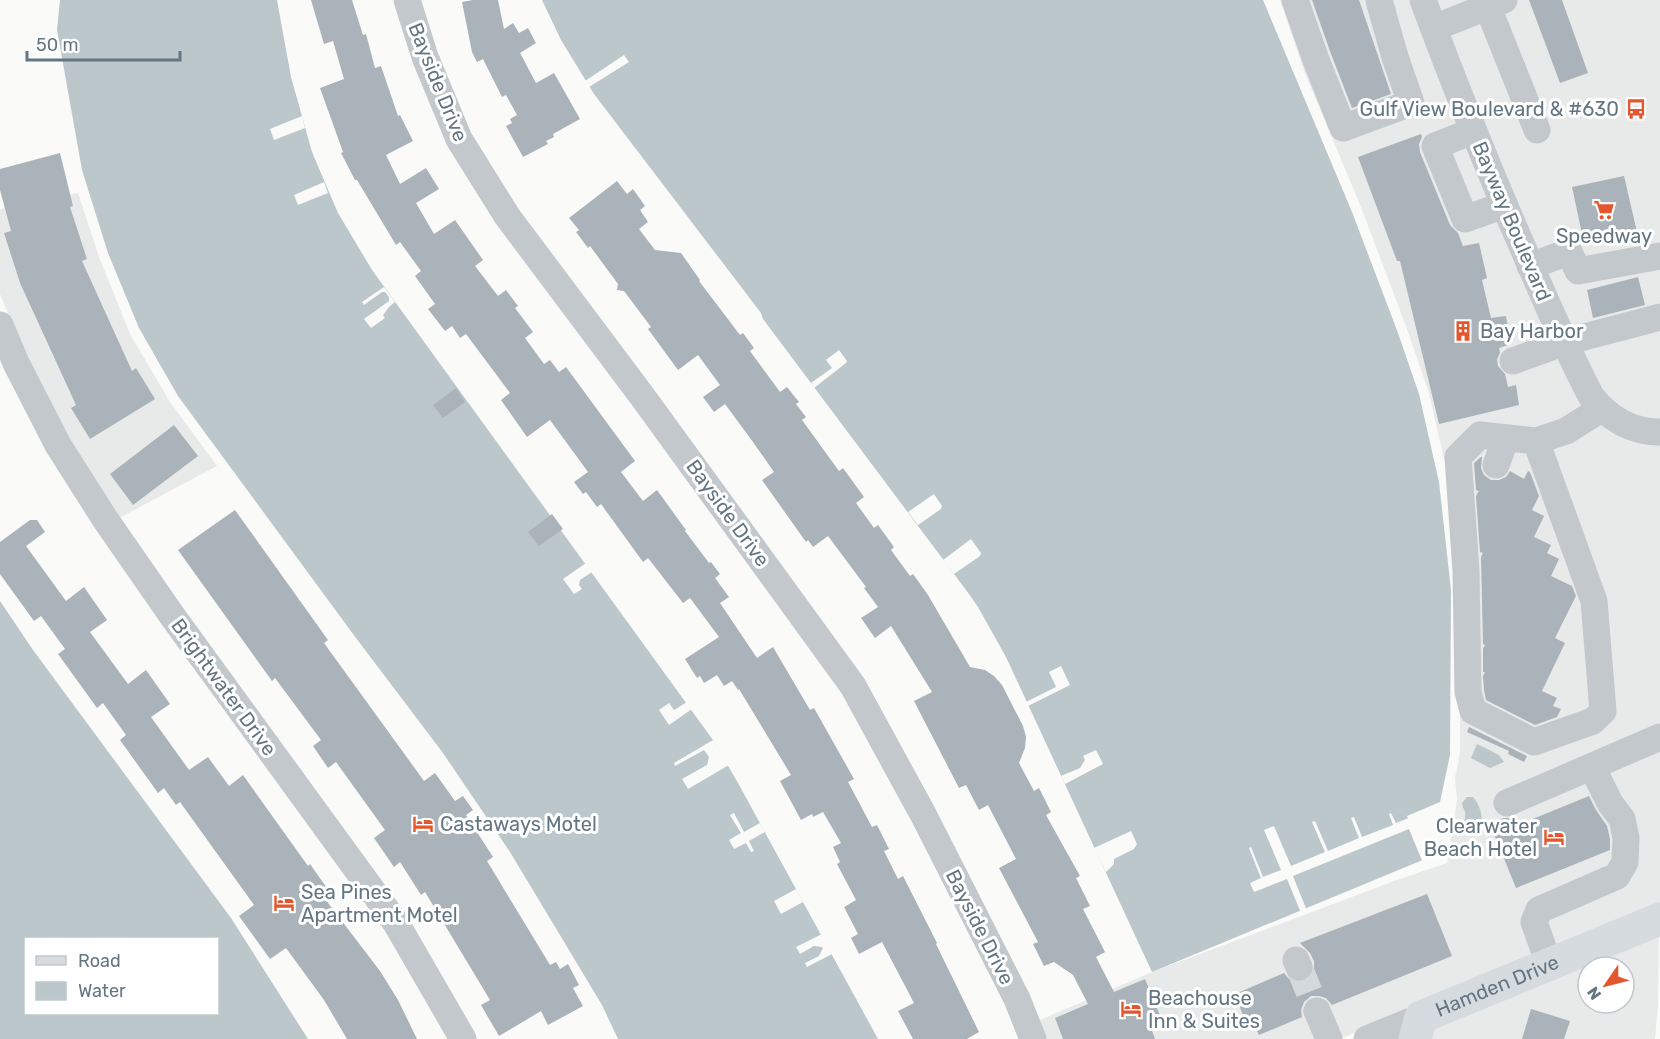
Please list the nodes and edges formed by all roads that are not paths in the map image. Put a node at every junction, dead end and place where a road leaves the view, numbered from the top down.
1 (407, 0) edge
2 (1295, 0) edge
3 (1379, 0) edge
4 (1423, 0) edge
5 (1492, 2) edge
6 (1434, 28) junction
7 (1537, 130) dead end
8 (1473, 131) junction
9 (1504, 205) junction
10 (1660, 256) edge
11 (1530, 266) junction
12 (1660, 317) edge
13 (0, 325) edge
14 (1565, 342) junction
15 (1513, 361) dead end
16 (1601, 409) junction
17 (1660, 432) edge
18 (1506, 438) junction
19 (1536, 441) junction
20 (1496, 465) dead end
21 (1660, 737) edge
22 (1592, 767) junction
23 (1507, 803) dead end
24 (1660, 919) edge
25 (1549, 964) junction
26 (1317, 1011) tunnel mouth
27 (1418, 1028) edge
28 (463, 1039) edge
29 (1033, 1039) edge
30 (1329, 1039) edge
31 (1366, 1039) edge

1 - 29 street, Bayside Drive
2 - 3 street
4 - 6 street, Bayway Boulevard
5 - 6 street
5 - 7 street
6 - 8 street, Bayway Boulevard
8 - 9 street, Bayway Boulevard
8 - 9 street
9 - 11 street, Bayway Boulevard
10 - 11 street
11 - 14 street, Bayway Boulevard
12 - 14 street
13 - 28 street, Brightwater Drive
14 - 15 street
14 - 16 street, Bayway Boulevard
16 - 17 street, Bayway Boulevard
16 - 19 street
18 - 19 street
18 - 19 street
18 - 20 street
21 - 22 street
22 - 23 street
22 - 25 street
24 - 25 main road, Hamden Drive
25 - 27 main road, Hamden Drive
26 - 30 street
27 - 31 street, Hamden Drive

